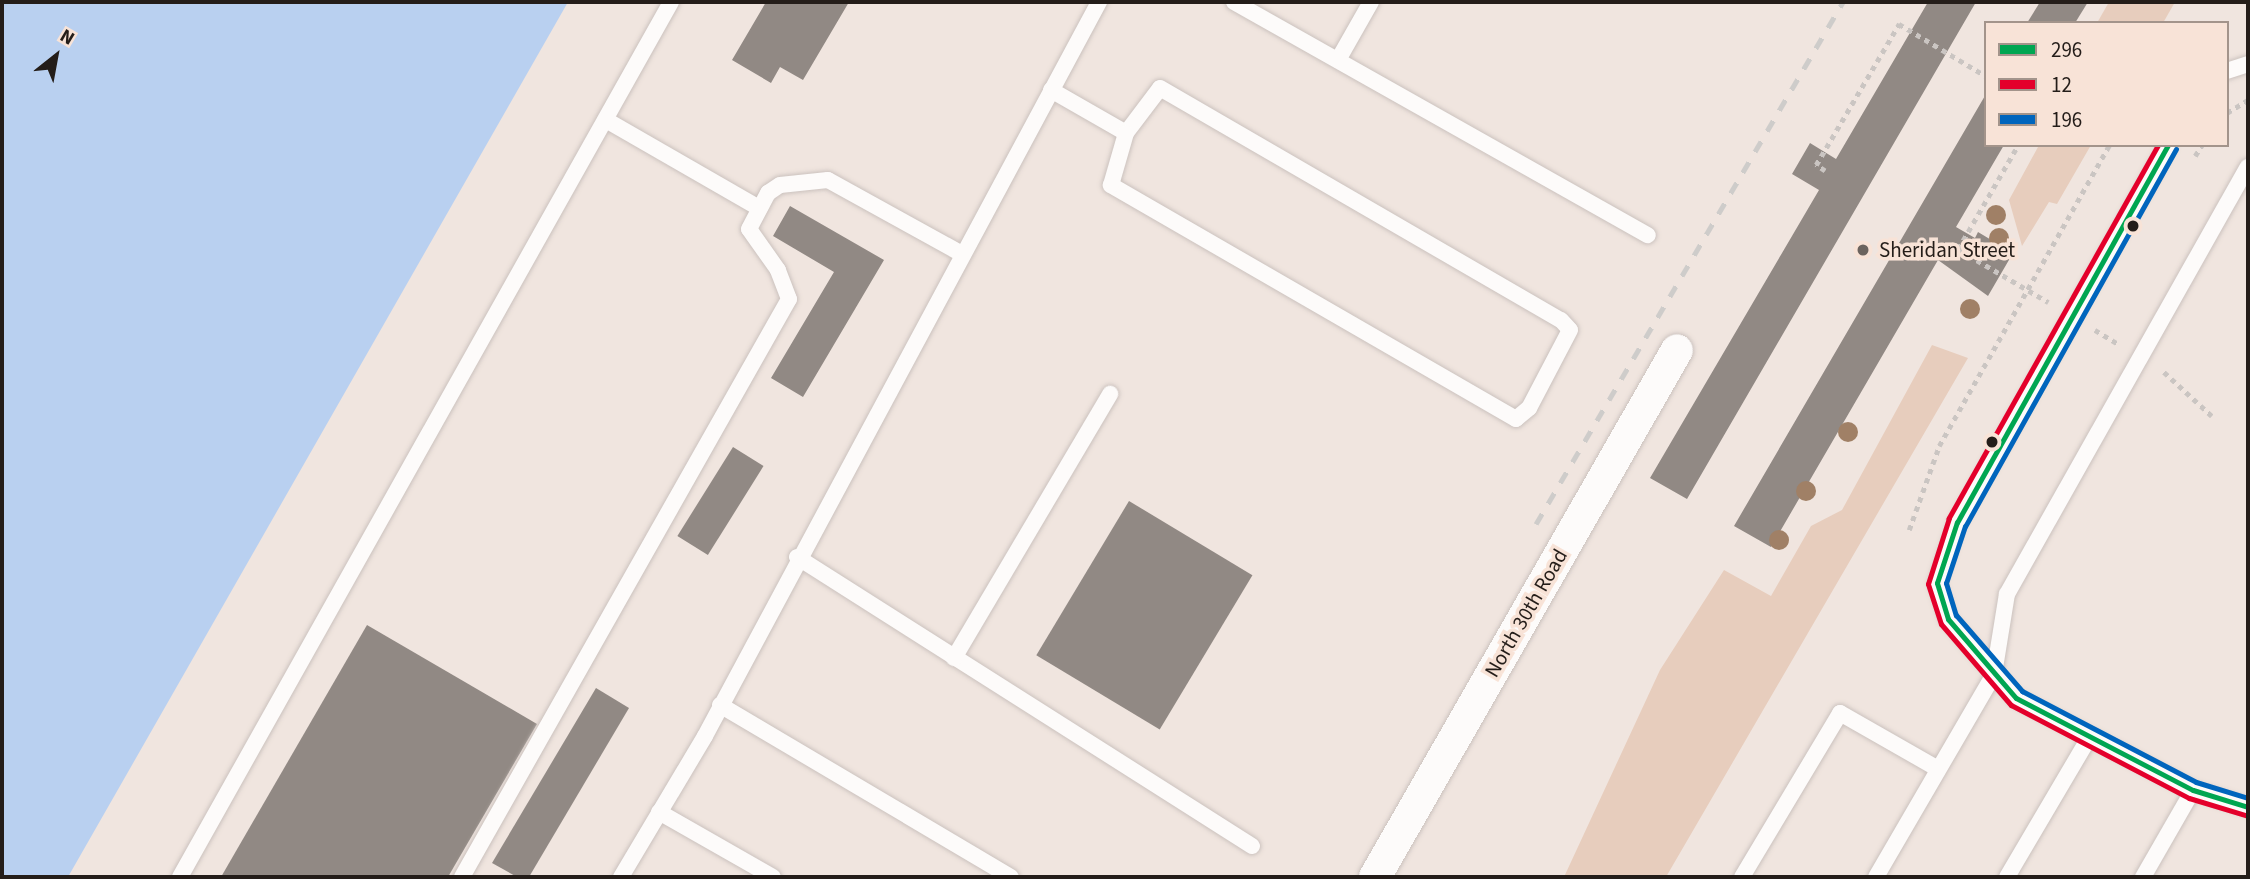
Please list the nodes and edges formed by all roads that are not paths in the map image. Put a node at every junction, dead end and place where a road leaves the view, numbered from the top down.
1 (671, 2) edge
2 (1099, 2) edge
3 (1234, 2) edge
4 (1371, 2) edge
5 (1338, 60) junction
6 (2248, 64) edge
7 (2229, 70) edge
8 (1051, 90) junction
9 (606, 120) junction
10 (1126, 133) junction
11 (2167, 147) edge
12 (2248, 167) edge
13 (759, 208) junction
14 (1648, 235) dead end
15 (962, 254) junction
16 (1677, 350) dead end
17 (1110, 394) dead end
18 (797, 557) junction
19 (954, 658) junction
20 (1994, 674) junction
21 (720, 705) junction
22 (2087, 741) junction
23 (1938, 769) junction
24 (2193, 790) junction
25 (2248, 807) edge
26 (659, 812) junction
27 (1252, 846) dead end
28 (180, 877) edge
29 (462, 877) edge
30 (621, 877) edge
31 (773, 877) edge
32 (1011, 877) edge
33 (1375, 877) edge
34 (1742, 877) edge
35 (1876, 877) edge
36 (2007, 877) edge
37 (2143, 877) edge

1 - 9 lane
2 - 8 lane
3 - 5 lane
4 - 5 lane
5 - 14 lane
6 - 7 lane
8 - 10 lane
8 - 15 lane
9 - 13 lane
9 - 28 lane
10 - 10 lane
11 - 20 lane
12 - 20 lane
13 - 15 lane
13 - 29 lane
15 - 18 lane
16 - 33 street, North 30th Road
17 - 19 lane
18 - 19 lane
18 - 21 lane
19 - 27 lane
20 - 22 lane
20 - 23 lane
21 - 26 lane
21 - 32 lane
22 - 24 lane
22 - 36 lane
23 - 34 lane
23 - 35 lane
24 - 25 lane
24 - 37 lane
26 - 30 lane
26 - 31 lane

